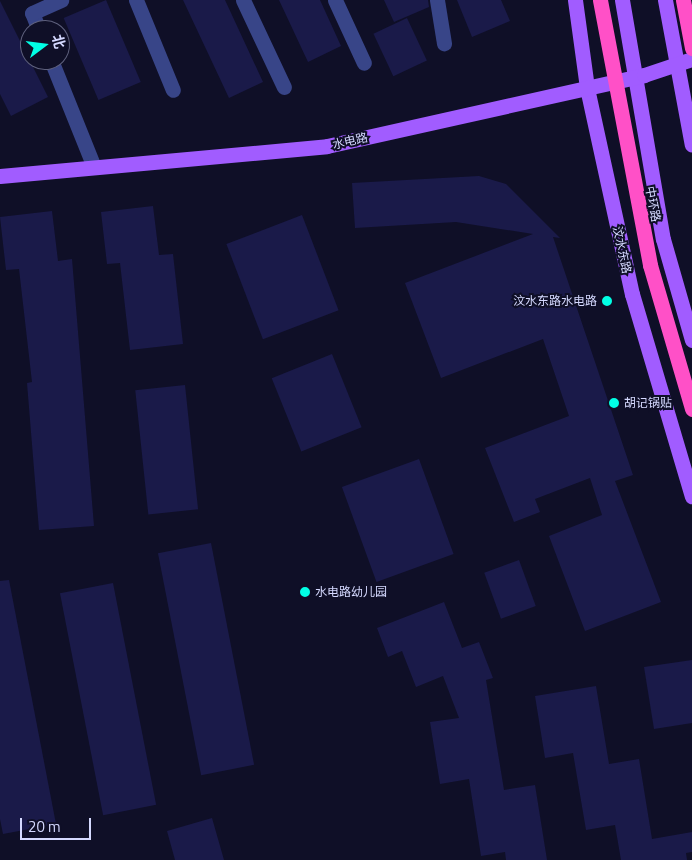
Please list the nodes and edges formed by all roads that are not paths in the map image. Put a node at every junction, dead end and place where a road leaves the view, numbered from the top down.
1 (61, 0) edge
2 (136, 0) edge
3 (243, 0) edge
4 (335, 0) edge
5 (437, 0) edge
6 (575, 0) edge
7 (600, 0) edge
8 (622, 0) edge
9 (666, 0) edge
10 (683, 0) edge
11 (35, 20) edge
12 (444, 43) dead end
13 (692, 48) edge
14 (692, 59) edge
15 (364, 63) dead end
16 (675, 64) junction
17 (55, 70) edge
18 (633, 78) junction
19 (284, 87) dead end
20 (587, 88) junction
21 (172, 90) dead end
22 (692, 145) edge
23 (94, 167) junction
24 (0, 176) edge
25 (692, 340) edge
26 (692, 409) edge
27 (692, 496) edge

1 - 11 street
2 - 21 street
3 - 19 street
4 - 15 street
5 - 12 street
6 - 20 main road, 汶水东路
7 - 26 highway, 中环路
8 - 18 main road
9 - 16 main road
10 - 13 highway
14 - 16 main road, 水电路
16 - 18 main road, 水电路
16 - 22 main road
17 - 23 street
18 - 20 main road, 水电路
18 - 25 main road
20 - 23 main road, 水电路
20 - 27 main road, 汶水东路
23 - 24 main road, 水电路

